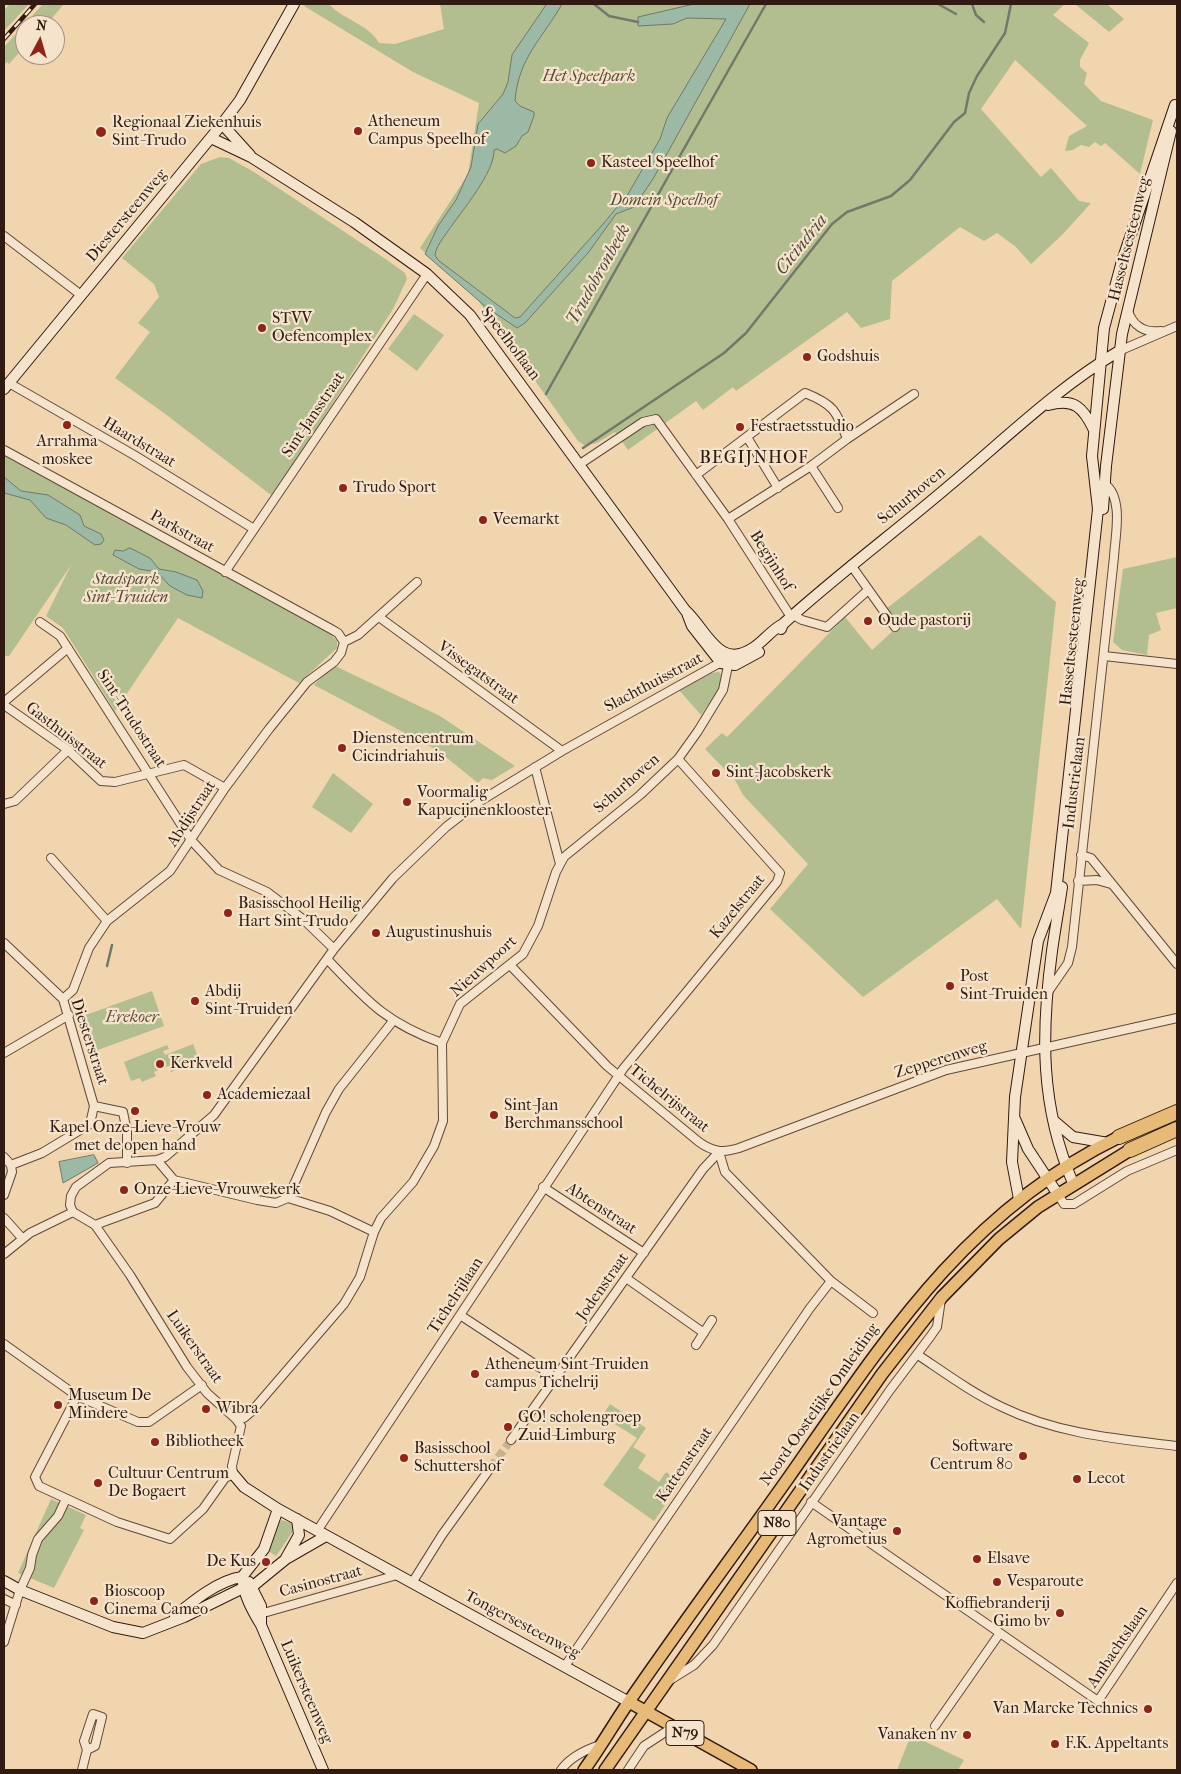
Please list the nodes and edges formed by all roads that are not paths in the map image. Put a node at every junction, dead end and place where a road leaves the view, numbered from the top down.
1 (294, 4) edge
2 (1176, 101) edge
3 (222, 124) junction
4 (211, 138) junction
5 (251, 157) junction
6 (4, 236) edge
7 (428, 274) junction
8 (81, 295) junction
9 (1128, 311) junction
10 (1174, 327) edge
11 (1119, 351) junction
12 (1100, 362) junction
13 (6, 386) edge
14 (914, 394) dead end
15 (1044, 406) junction
16 (1094, 431) junction
17 (747, 437) junction
18 (847, 439) junction
19 (4, 450) edge
20 (580, 464) junction
21 (811, 466) junction
22 (696, 475) junction
23 (1105, 484) junction
24 (778, 488) junction
25 (838, 508) dead end
26 (728, 519) junction
27 (254, 529) junction
28 (850, 565) junction
29 (225, 572) junction
30 (417, 582) dead end
31 (867, 591) junction
32 (379, 617) junction
33 (789, 618) junction
34 (40, 622) dead end
35 (895, 627) dead end
36 (344, 642) junction
37 (68, 648) junction
38 (1104, 656) junction
39 (726, 661) junction
40 (1177, 664) edge
41 (4, 704) edge
42 (68, 750) junction
43 (562, 751) junction
44 (678, 759) junction
45 (535, 767) junction
46 (150, 774) junction
47 (225, 788) junction
48 (4, 804) edge
49 (191, 840) junction
50 (1081, 855) junction
51 (51, 858) dead end
52 (560, 864) junction
53 (1078, 880) junction
54 (1111, 884) junction
55 (107, 921) junction
56 (4, 943) edge
57 (334, 949) junction
58 (327, 959) junction
59 (1177, 964) edge
60 (510, 965) junction
61 (1048, 992) junction
62 (63, 999) junction
63 (68, 1016) junction
64 (1177, 1018) edge
65 (393, 1021) junction
66 (442, 1044) junction
67 (1044, 1047) junction
68 (1021, 1052) junction
69 (4, 1053) edge
70 (618, 1076) junction
71 (94, 1109) junction
72 (1177, 1112) edge
73 (1015, 1118) junction
74 (1052, 1119) junction
75 (1177, 1129) edge
76 (1113, 1140) junction
77 (1130, 1150) joint
78 (1177, 1150) edge
79 (719, 1152) junction
80 (4, 1157) edge
81 (157, 1160) junction
82 (127, 1163) junction
83 (11, 1165) junction
84 (1066, 1166) junction
85 (1047, 1179) junction
86 (174, 1180) junction
87 (1073, 1183) junction
88 (543, 1187) junction
89 (1057, 1193) junction
90 (4, 1196) edge
91 (288, 1198) junction
92 (1019, 1199) junction
93 (73, 1212) junction
94 (5, 1223) edge
95 (94, 1225) junction
96 (374, 1232) junction
97 (22, 1238) junction
98 (644, 1253) junction
99 (4, 1254) edge
100 (626, 1278) junction
101 (831, 1281) junction
102 (942, 1297) junction
103 (873, 1313) dead end
104 (460, 1315) junction
105 (712, 1320) dead end
106 (704, 1333) junction
107 (4, 1344) edge
108 (696, 1345) dead end
109 (918, 1355) junction
110 (556, 1378) junction
111 (202, 1385) junction
112 (77, 1396) junction
113 (236, 1419) junction
114 (511, 1440) tunnel mouth
115 (1177, 1446) edge
116 (491, 1467) tunnel mouth
117 (233, 1474) junction
118 (66, 1499) junction
119 (811, 1502) junction
120 (278, 1509) junction
121 (297, 1519) junction
122 (322, 1533) junction
123 (286, 1559) junction
124 (271, 1572) junction
125 (397, 1575) junction
126 (4, 1581) edge
127 (412, 1583) junction
128 (1177, 1583) edge
129 (246, 1584) junction
130 (20, 1590) junction
131 (4, 1599) edge
132 (16, 1605) junction
133 (258, 1609) junction
134 (1000, 1633) junction
135 (4, 1642) edge
136 (564, 1666) junction
137 (667, 1682) junction
138 (628, 1702) junction
139 (647, 1712) junction
140 (935, 1726) dead end
141 (673, 1727) junction
142 (602, 1745) junction
143 (87, 1750) dead end
144 (82, 1770) edge
145 (323, 1770) edge
146 (561, 1770) edge
147 (584, 1770) edge
148 (605, 1770) edge
149 (628, 1770) edge
150 (752, 1770) edge

1 - 3 main road, Diestersteenweg
2 - 9 main road, Hasseltsesteenweg
2 - 12 main road, Hasseltsesteenweg
3 - 4 main road, Diestersteenweg
3 - 5 main road, Speelhoflaan
4 - 5 main road, Speelhoflaan
4 - 8 main road, Diestersteenweg
5 - 7 main road, Speelhoflaan
6 - 8 street
7 - 20 main road, Speelhoflaan
7 - 27 street, Sint-Jansstraat
8 - 13 main road, Diestersteenweg
9 - 10 street
9 - 11 main road, Hasseltsesteenweg
10 - 11 street
11 - 12 main road, Schurhoven
11 - 23 main road, Hasseltsesteenweg
12 - 15 main road, Schurhoven
12 - 16 main road, Hasseltsesteenweg
13 - 27 street, Haardstraat
14 - 18 street
15 - 16 main road
15 - 28 main road, Schurhoven
16 - 68 main road, Hasseltsesteenweg
17 - 18 street
17 - 22 street
17 - 24 street
18 - 21 street
19 - 29 street, Parkstraat
20 - 22 street, Begijnhof
20 - 39 main road, Speelhoflaan
21 - 24 street
21 - 25 street
22 - 26 street, Begijnhof
23 - 38 street, Industrielaan
23 - 61 main road, Hasseltsesteenweg
24 - 26 street
26 - 33 street, Begijnhof
27 - 29 street, Sint-Jansstraat
28 - 31 street
28 - 33 main road, Schurhoven
29 - 36 street, Parkstraat
30 - 32 street
31 - 33 street
31 - 35 street
32 - 36 street
32 - 43 street, Vissegatstraat
33 - 39 main road, Slachthuisstraat
34 - 37 street, Sint-Trudostraat
36 - 47 street, Abdijstraat
37 - 41 street
37 - 46 street, Sint-Trudostraat
38 - 40 street
38 - 50 street, Industrielaan
39 - 43 street, Slachthuisstraat
39 - 44 street, Schurhoven
41 - 42 street, Gasthuisstraat
42 - 46 street, Gasthuisstraat
42 - 48 street
43 - 45 street, Slachthuisstraat
44 - 52 street, Schurhoven
44 - 70 street, Kazelstraat
45 - 52 street
45 - 57 street, Slachthuisstraat
46 - 47 street, Gasthuisstraat
46 - 49 street, Sint-Trudostraat
47 - 49 street, Abdijstraat
49 - 55 street, Abdijstraat
49 - 57 street, Sint-Trudostraat
50 - 53 street, Industrielaan
50 - 54 street
51 - 55 street
52 - 60 street, Nieuwpoort
53 - 54 street
53 - 61 street, Industrielaan
54 - 59 street
55 - 62 street, Abdijstraat
56 - 62 street, Diesterstraat
57 - 58 street, Slachthuisstraat
58 - 65 street
58 - 81 street, Slachthuisstraat
60 - 66 street, Nieuwpoort
60 - 70 street, Tichelrijstraat
61 - 67 main road, Hasseltsesteenweg
62 - 63 street, Diesterstraat
63 - 69 street
63 - 71 street, Diesterstraat
64 - 67 street, Zepperenweg
65 - 66 street
65 - 91 street
66 - 96 street
67 - 68 street, Zepperenweg
67 - 74 main road, Hasseltsesteenweg
68 - 73 main road, Hasseltsesteenweg
68 - 79 street, Zepperenweg
70 - 79 street, Tichelrijstraat
70 - 88 street, Tichelrijlaan
71 - 82 street
71 - 83 street
72 - 76 highway, N80
73 - 85 main road, Hasseltsesteenweg
73 - 92 main road, Hasseltsesteenweg
74 - 76 main road
74 - 84 main road, Hasseltsesteenweg
75 - 77 highway, N80
76 - 84 main road, Noord-Oostelijke Omleiding / N80
77 - 87 main road, Noord-Oostelijke Omleiding / N80
78 - 89 street
79 - 98 street, Jodenstraat
79 - 101 street, Tichelrijstraat
80 - 83 street
81 - 82 street
81 - 86 street
82 - 93 street
83 - 90 street
84 - 85 main road, Noord-Oostelijke Omleiding / N80
84 - 87 main road, Hasseltsesteenweg
85 - 89 main road, Hasseltsesteenweg
85 - 92 main road, Noord-Oostelijke Omleiding / N80
86 - 91 street
86 - 95 street
87 - 89 main road, Noord-Oostelijke Omleiding / N80
88 - 98 street, Abtenstraat
88 - 104 street, Tichelrijlaan
89 - 102 main road, Noord-Oostelijke Omleiding / N80
91 - 96 street
92 - 138 main road, Noord-Oostelijke Omleiding / N80
93 - 95 street, Luikerstraat
93 - 97 street
94 - 97 street
95 - 111 street, Luikerstraat
96 - 113 street
97 - 99 street
98 - 100 street, Jodenstraat
100 - 106 street
100 - 110 street, Jodenstraat
101 - 103 street, Tichelrijstraat
101 - 136 street, Kattenstraat
102 - 109 street, Industrielaan
102 - 137 main road, Noord-Oostelijke Omleiding / N80
104 - 110 street
104 - 122 street, Tichelrijlaan
105 - 106 street
106 - 108 street
107 - 112 street
109 - 115 street
109 - 119 street, Industrielaan
110 - 114 street, Jodenstraat
111 - 112 street
111 - 113 street, Luikerstraat
112 - 118 street
113 - 117 street
116 - 127 street
117 - 118 street
117 - 120 main road
118 - 130 street
119 - 134 street, Ambachtslaan
119 - 137 street, Industrielaan
120 - 121 main road, Tongersesteenweg
120 - 129 main road
121 - 122 main road, Tongersesteenweg
121 - 123 main road
122 - 123 main road
122 - 125 main road, Tongersesteenweg
123 - 124 main road
124 - 129 main road
124 - 133 main road
125 - 127 main road, Tongersesteenweg
125 - 133 street, Casinostraat
126 - 130 main road
127 - 136 main road, Tongersesteenweg
128 - 134 street, Ambachtslaan
129 - 130 main road
129 - 133 main road, Luikersteenweg
130 - 132 street
131 - 132 street
132 - 135 street
133 - 145 main road, Luikersteenweg
134 - 140 street
136 - 138 main road, Tongersesteenweg
137 - 139 main road, Noord-Oostelijke Omleiding / N80
138 - 139 main road, Tongersesteenweg / N79
138 - 142 main road, Noord-Oostelijke Omleiding / N80
139 - 141 main road, Tongersesteenweg / N79
139 - 148 main road, Noord-Oostelijke Omleiding / N80
141 - 149 street
141 - 150 main road, Tongersesteenweg / N79
142 - 146 street
142 - 147 main road, Noord-Oostelijke Omleiding / N80
143 - 144 street

